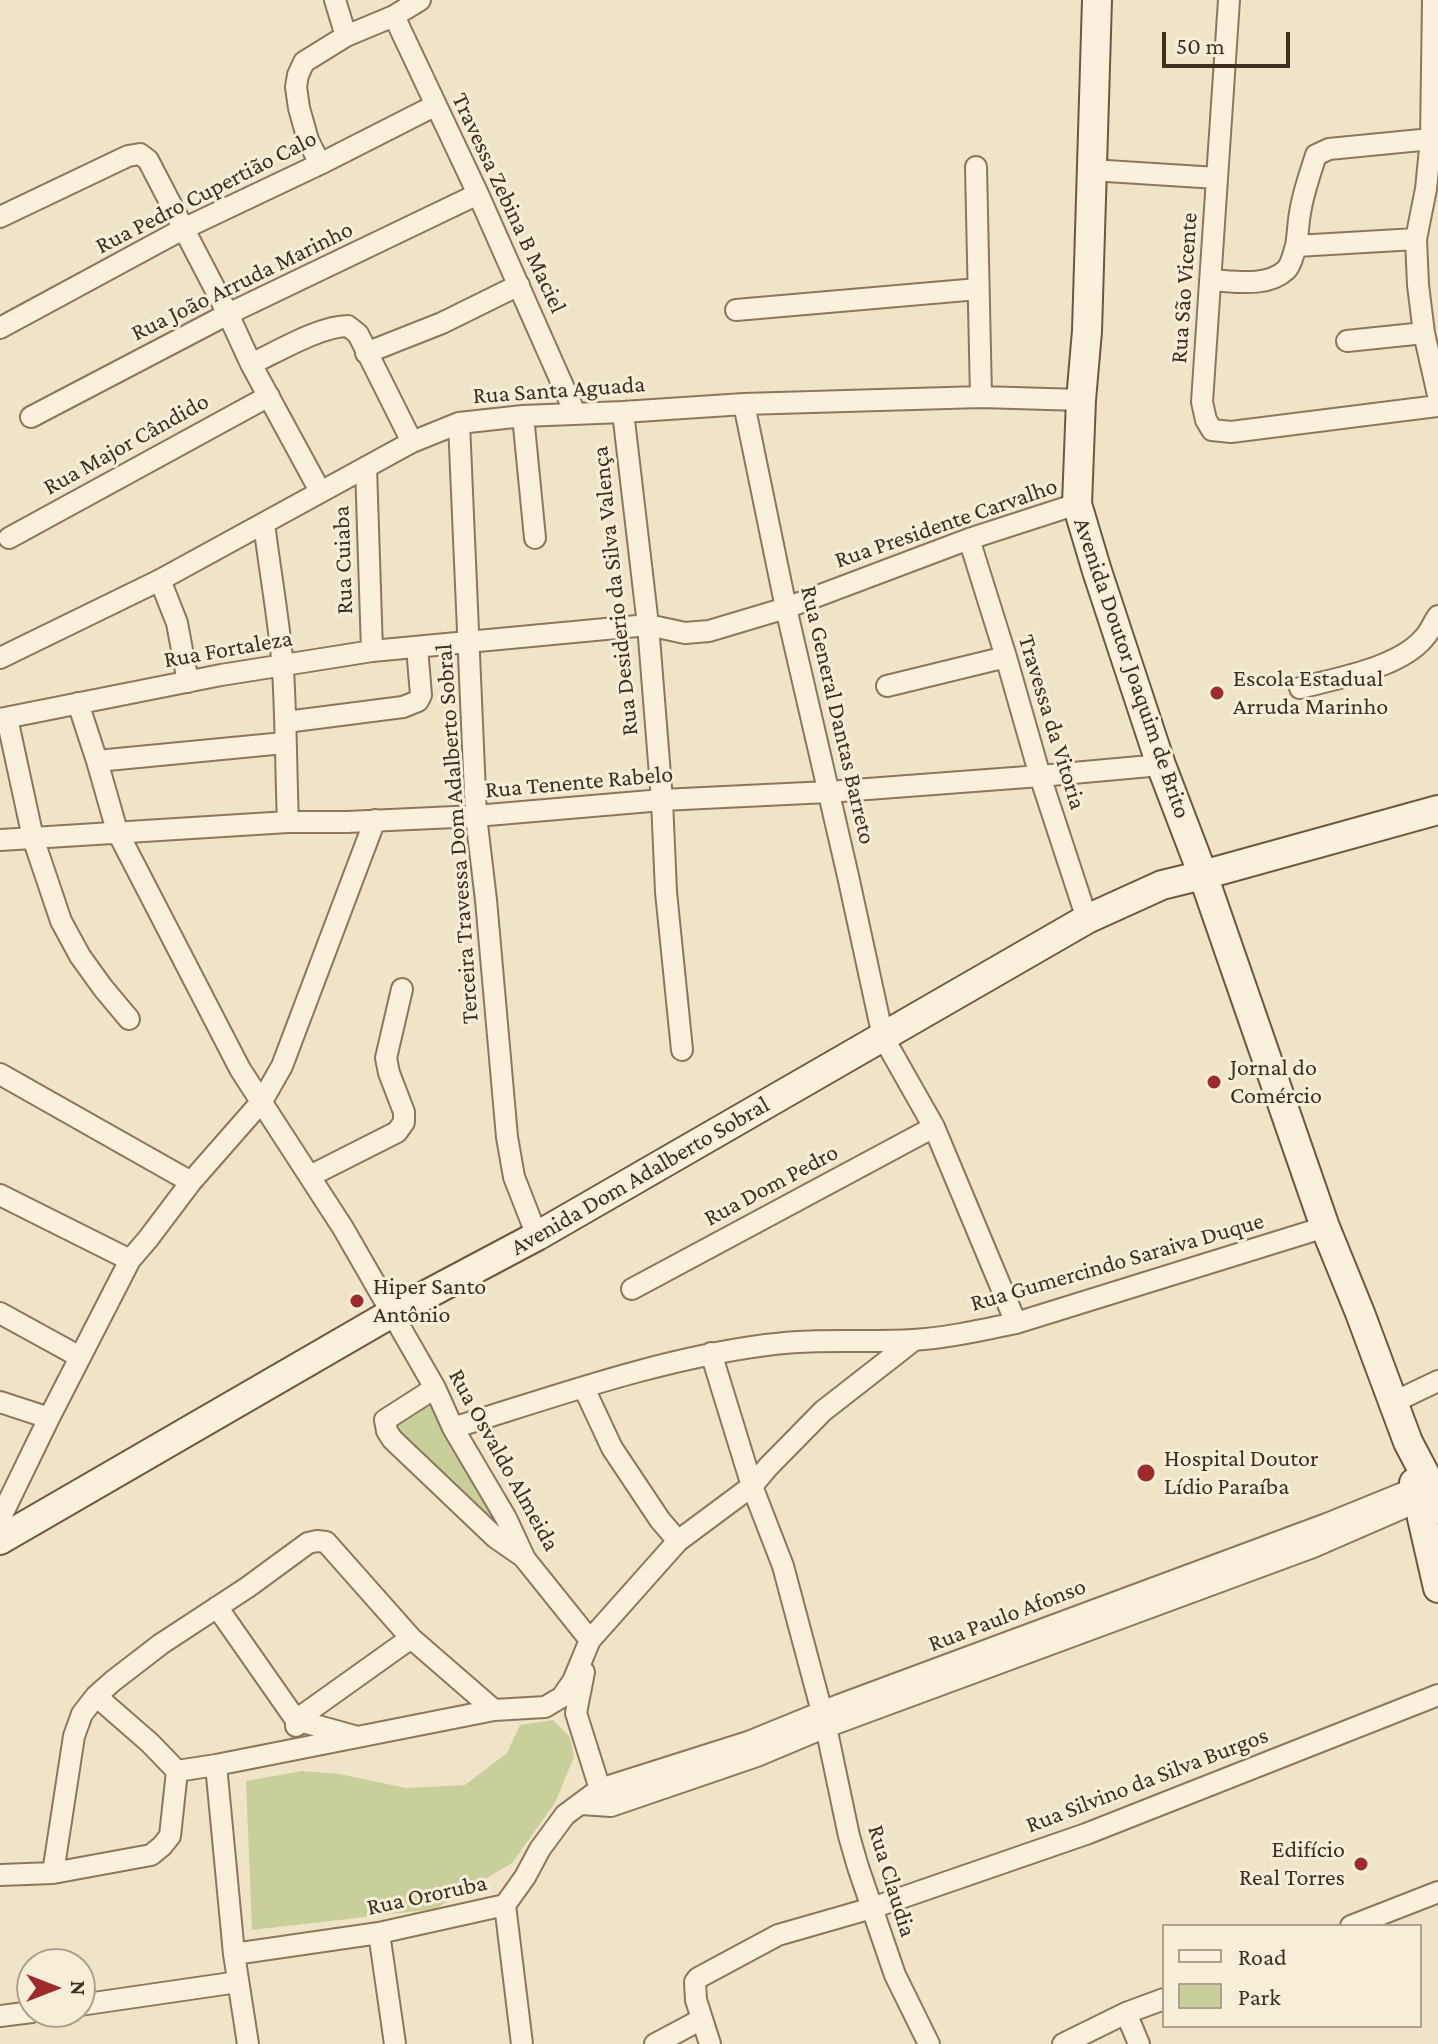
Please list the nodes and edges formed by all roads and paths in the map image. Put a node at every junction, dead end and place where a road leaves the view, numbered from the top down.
1 (335, 0) edge
2 (420, 0) edge
3 (1097, 0) edge
4 (1229, 0) edge
5 (1433, 0) edge
6 (394, 16) junction
7 (346, 36) junction
8 (436, 105) junction
9 (1431, 139) junction
10 (320, 164) junction
11 (976, 167) dead end
12 (1091, 170) junction
13 (1217, 178) junction
14 (478, 194) junction
15 (0, 217) edge
16 (183, 229) junction
17 (1416, 239) junction
18 (1296, 246) junction
19 (1210, 280) junction
20 (519, 285) junction
21 (978, 289) junction
22 (736, 310) dead end
23 (228, 314) junction
24 (0, 328) edge
25 (1424, 333) junction
26 (1347, 341) dead end
27 (362, 344) junction
28 (251, 364) junction
29 (1438, 395) edge
30 (269, 396) junction
31 (981, 397) junction
32 (1081, 400) junction
33 (744, 404) junction
34 (1438, 406) edge
35 (623, 412) junction
36 (575, 413) junction
37 (523, 416) junction
38 (31, 417) dead end
39 (459, 423) junction
40 (412, 442) junction
41 (366, 467) junction
42 (320, 491) junction
43 (1077, 504) junction
44 (264, 523) junction
45 (9, 538) dead end
46 (535, 538) dead end
47 (969, 539) junction
48 (160, 580) junction
49 (786, 608) junction
50 (1438, 616) edge
51 (648, 625) junction
52 (467, 642) junction
53 (417, 647) junction
54 (372, 651) junction
55 (1006, 657) junction
56 (0, 658) edge
57 (282, 665) junction
58 (188, 682) junction
59 (887, 686) dead end
60 (1300, 688) dead end
61 (78, 703) junction
62 (3, 719) edge
63 (286, 722) junction
64 (284, 743) junction
65 (97, 761) junction
66 (1161, 765) junction
67 (1040, 776) junction
68 (828, 792) junction
69 (662, 800) junction
70 (1438, 810) edge
71 (476, 816) junction
72 (375, 820) junction
73 (288, 822) junction
74 (117, 831) junction
75 (33, 838) junction
76 (0, 840) edge
77 (1203, 875) junction
78 (1087, 919) junction
79 (402, 989) dead end
80 (129, 1019) dead end
81 (883, 1037) junction
82 (682, 1050) dead end
83 (0, 1074) edge
84 (262, 1101) junction
85 (934, 1127) junction
86 (310, 1176) junction
87 (191, 1182) junction
88 (0, 1195) edge
89 (1325, 1227) junction
90 (537, 1236) junction
91 (130, 1260) junction
92 (632, 1289) dead end
93 (0, 1313) edge
94 (392, 1313) junction
95 (1016, 1323) junction
96 (914, 1340) junction
97 (711, 1353) junction
98 (80, 1357) junction
99 (1438, 1381) edge
100 (435, 1388) junction
101 (584, 1388) junction
102 (0, 1402) edge
103 (1394, 1402) junction
104 (49, 1418) junction
105 (453, 1428) junction
106 (752, 1486) junction
107 (1430, 1493) edge
108 (0, 1519) edge
109 (0, 1540) edge
110 (678, 1541) junction
111 (525, 1559) junction
112 (1438, 1588) edge
113 (217, 1607) junction
114 (411, 1638) junction
115 (590, 1640) junction
116 (1438, 1695) edge
117 (96, 1696) junction
118 (494, 1710) junction
119 (296, 1720) junction
120 (824, 1720) junction
121 (358, 1737) junction
122 (297, 1749) junction
123 (216, 1765) junction
124 (177, 1771) junction
125 (600, 1789) junction
126 (581, 1804) junction
127 (611, 1806) junction
128 (53, 1873) junction
129 (0, 1875) edge
130 (1438, 1892) edge
131 (505, 1905) junction
132 (872, 1908) junction
133 (1356, 1924) edge
134 (379, 1933) junction
135 (234, 1954) junction
136 (238, 1982) junction
137 (1162, 2000) edge
138 (96, 2003) edge
139 (1126, 2013) junction
140 (702, 2019) junction
141 (248, 2044) edge
142 (395, 2044) edge
143 (522, 2044) edge
144 (655, 2044) edge
145 (710, 2044) edge
146 (929, 2044) edge
147 (1063, 2044) edge
148 (1139, 2044) edge

1 - 7 street
2 - 6 street
3 - 12 main road, Avenida Doutor Joaquim de Brito
4 - 13 street, Rua São Vicente
5 - 9 street
6 - 7 street
6 - 8 street, Travessa Zebina B Maciel
7 - 10 street
8 - 10 street, Rua Pedro Cupertião Calo
8 - 14 street, Travessa Zebina B Maciel
9 - 17 street
9 - 18 street
10 - 16 street, Rua Pedro Cupertião Calo
11 - 21 street
12 - 13 street
12 - 32 main road, Avenida Doutor Joaquim de Brito
13 - 19 street, Rua São Vicente
14 - 20 street, Travessa Zebina B Maciel
14 - 23 street, Rua João Arruda Marinho
15 - 16 street
16 - 23 street
16 - 24 street, Rua Pedro Cupertião Calo
17 - 18 street
17 - 25 street
18 - 19 street
19 - 34 street, Rua São Vicente
20 - 27 street
20 - 36 street, Travessa Zebina B Maciel
21 - 22 street
21 - 31 street
23 - 28 street
23 - 38 street, Rua João Arruda Marinho
25 - 26 street
25 - 29 street
27 - 28 street
27 - 40 street
28 - 30 street
30 - 42 street
30 - 45 street, Rua Major Cândido
31 - 32 street, Rua Santa Aguada
31 - 33 street, Rua Santa Aguada
32 - 43 main road, Avenida Doutor Joaquim de Brito
33 - 35 street, Rua Santa Aguada
33 - 49 street, Rua General Dantas Barreto
35 - 36 street, Rua Santa Aguada
35 - 51 street, Rua Desiderio da Silva Valença
36 - 37 street, Rua Santa Aguada
37 - 39 street, Rua Santa Aguada
37 - 46 street
39 - 40 street, Rua Santa Aguada
39 - 52 street, Terceira Travessa Dom Adalberto Sobral
40 - 41 street, Rua Santa Aguada
41 - 42 street, Rua Santa Aguada
41 - 54 street, Rua Cuiaba
42 - 44 street, Rua Santa Aguada
43 - 47 street, Rua Presidente Carvalho
43 - 66 main road, Avenida Doutor Joaquim de Brito
44 - 48 street, Rua Santa Aguada
44 - 57 street
47 - 49 street, Rua Presidente Carvalho
47 - 55 street, Travessa da Vitoria
48 - 56 street, Rua Santa Aguada
48 - 58 street
49 - 51 street, Rua Presidente Carvalho
49 - 68 street, Rua General Dantas Barreto
50 - 60 street
51 - 52 street, Rua Presidente Carvalho
51 - 69 street, Rua Desiderio da Silva Valença
52 - 53 street, Rua Fortaleza
52 - 71 street, Terceira Travessa Dom Adalberto Sobral
53 - 54 street, Rua Fortaleza
53 - 63 street
54 - 57 street, Rua Fortaleza
55 - 59 street
55 - 67 street, Travessa da Vitoria
57 - 58 street, Rua Fortaleza
57 - 63 street
58 - 61 street, Rua Fortaleza
61 - 62 street, Rua Fortaleza
61 - 65 street, Rua Osvaldo Almeida
62 - 75 street
63 - 64 street
64 - 65 street
64 - 73 street
65 - 74 street, Rua Osvaldo Almeida
66 - 67 street, Rua Tenente Rabelo
66 - 77 main road, Avenida Doutor Joaquim de Brito
67 - 68 street, Rua Tenente Rabelo
67 - 78 street, Travessa da Vitoria
68 - 69 street, Rua Tenente Rabelo
68 - 81 street, Rua General Dantas Barreto
69 - 71 street, Rua Tenente Rabelo
69 - 82 street, Rua Desiderio da Silva Valença
70 - 77 main road, Avenida Dom Adalberto Sobral
71 - 72 street, Rua Tenente Rabelo
71 - 90 street, Terceira Travessa Dom Adalberto Sobral
72 - 73 street, Rua Tenente Rabelo
72 - 84 street
73 - 74 street, Rua Tenente Rabelo
74 - 75 street, Rua Tenente Rabelo
74 - 84 street, Rua Osvaldo Almeida
75 - 76 street, Rua Tenente Rabelo
75 - 80 street
77 - 78 main road, Avenida Dom Adalberto Sobral
77 - 89 main road, Avenida Doutor Joaquim de Brito
78 - 81 main road, Avenida Dom Adalberto Sobral
79 - 86 street
81 - 85 street, Rua General Dantas Barreto
81 - 90 main road, Avenida Dom Adalberto Sobral
83 - 87 street
84 - 86 street, Rua Osvaldo Almeida
84 - 87 street
85 - 92 street, Rua Dom Pedro
85 - 95 street, Rua General Dantas Barreto
86 - 94 street, Rua Osvaldo Almeida
87 - 91 street
88 - 91 street
89 - 95 street, Rua Gumercindo Saraiva Duque
89 - 103 main road, Avenida Doutor Joaquim de Brito
90 - 94 main road, Avenida Dom Adalberto Sobral
91 - 98 street
93 - 98 street
94 - 100 street, Rua Osvaldo Almeida
94 - 109 main road, Avenida Dom Adalberto Sobral
95 - 96 street, Rua Gumercindo Saraiva Duque
96 - 97 street, Rua Gumercindo Saraiva Duque
96 - 106 street
97 - 101 street, Rua Gumercindo Saraiva Duque
97 - 106 street, Rua Claudia
98 - 104 street
99 - 103 street
100 - 105 street, Rua Osvaldo Almeida
100 - 111 street
101 - 105 street, Rua Gumercindo Saraiva Duque
101 - 110 street
102 - 104 street
103 - 107 main road, Avenida Doutor Joaquim de Brito
104 - 108 street
105 - 111 street, Rua Osvaldo Almeida
106 - 110 street
106 - 120 street, Rua Claudia
107 - 112 main road, Avenida Doutor Joaquim de Brito
107 - 120 street, Rua Paulo Afonso
110 - 115 street
111 - 115 street, Rua Osvaldo Almeida
113 - 114 street
113 - 117 street
113 - 119 street
114 - 118 street
114 - 119 street
115 - 118 street
115 - 125 street
116 - 132 street, Rua Silvino da Silva Burgos
117 - 124 street
117 - 128 street
118 - 121 street
119 - 121 street
119 - 122 street
120 - 125 street, Rua Paulo Afonso
120 - 127 street, Rua Paulo Afonso
120 - 132 street, Rua Claudia
121 - 122 street
122 - 123 street
123 - 124 street
123 - 135 street
124 - 128 street
125 - 126 street, Rua Ororuba
125 - 127 street
126 - 127 street
126 - 131 street, Rua Ororuba
128 - 129 street
130 - 133 street
131 - 134 street, Rua Ororuba
131 - 143 street
132 - 140 street, Rua Silvino da Silva Burgos
132 - 146 street, Rua Claudia
134 - 135 street, Rua Ororuba
134 - 142 street
135 - 136 street
136 - 138 street
136 - 141 street
137 - 139 street
139 - 147 street
139 - 148 street
140 - 144 street
140 - 145 street

